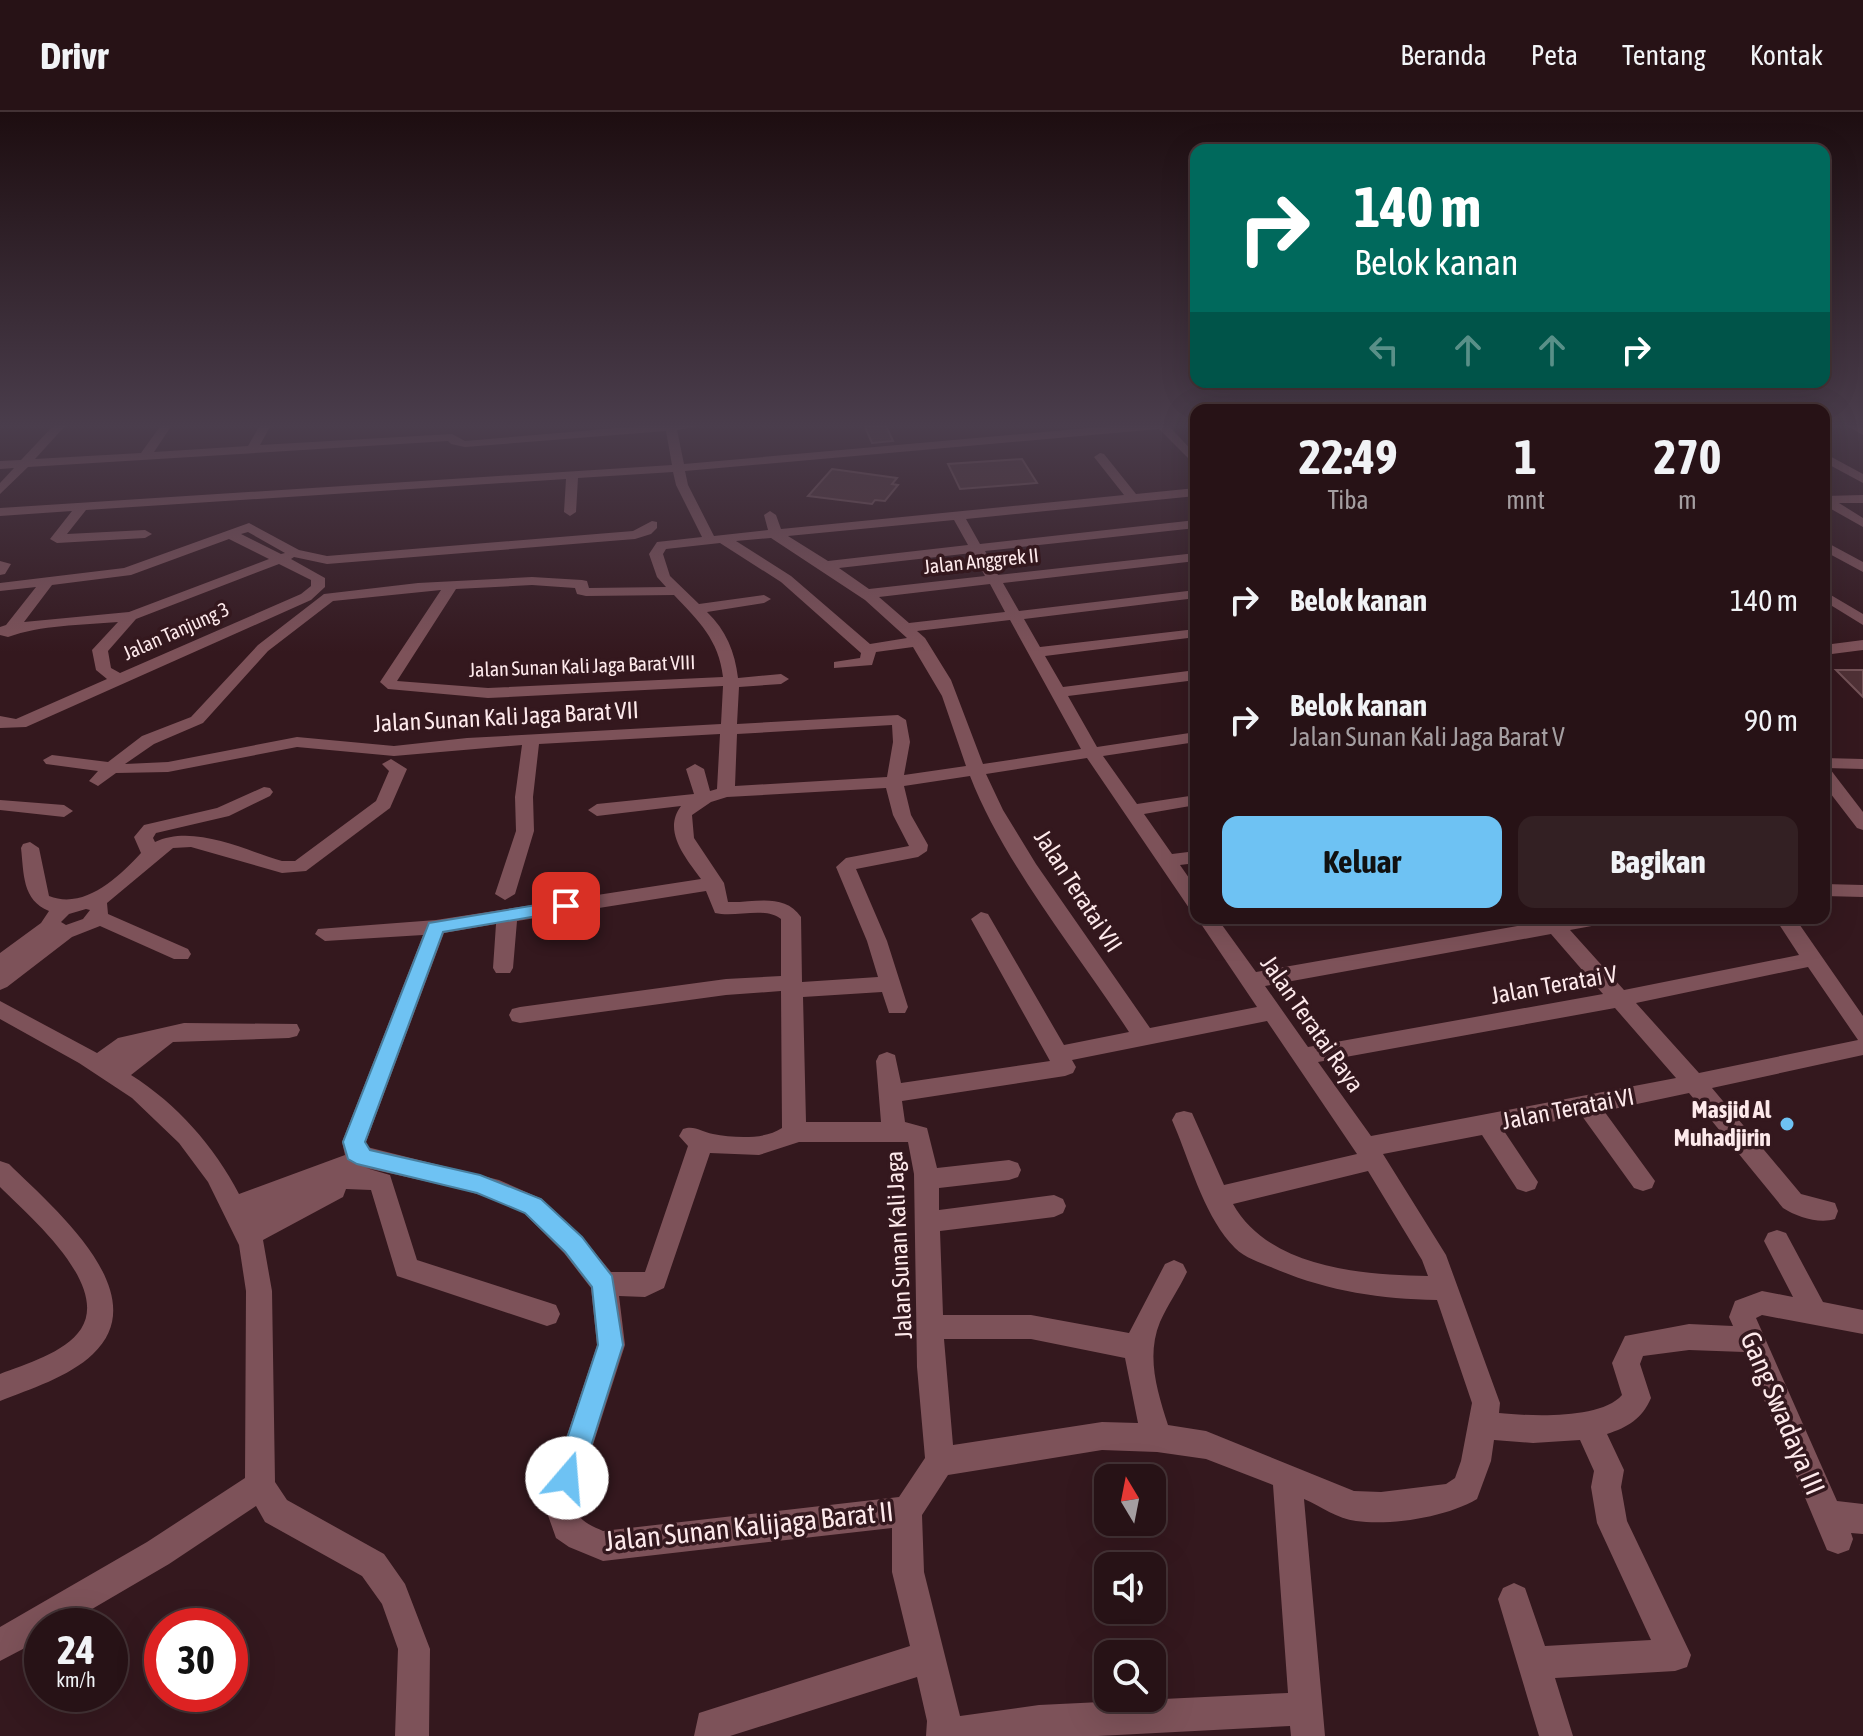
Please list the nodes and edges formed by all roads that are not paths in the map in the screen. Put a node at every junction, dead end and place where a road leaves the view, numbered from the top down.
1 (177, 501) edge
2 (571, 501) edge
3 (692, 501) edge
4 (1106, 501) edge
5 (1830, 504) edge
6 (82, 507) junction
7 (0, 512) edge
8 (570, 512) dead end
9 (770, 515) dead end
10 (958, 516) junction
11 (1863, 523) edge
12 (1190, 525) edge
13 (651, 526) dead end
14 (145, 534) dead end
15 (230, 534) junction
16 (776, 535) junction
17 (717, 539) junction
18 (978, 548) junction
19 (499, 549) junction
20 (1830, 549) edge
21 (538, 550) dead end
22 (295, 553) junction
23 (1190, 558) edge
24 (279, 560) junction
25 (827, 565) junction
26 (1863, 568) edge
27 (311, 572) junction
28 (995, 580) junction
29 (47, 582) junction
30 (451, 586) junction
31 (0, 587) edge
32 (675, 591) junction
33 (865, 594) junction
34 (1190, 595) edge
35 (764, 599) dead end
36 (1830, 599) edge
37 (694, 609) junction
38 (1016, 615) junction
39 (131, 616) junction
40 (1863, 621) edge
41 (7, 627) edge
42 (908, 628) junction
43 (1190, 634) edge
44 (920, 641) junction
45 (0, 644) edge
46 (1863, 645) edge
47 (1830, 649) edge
48 (867, 650) junction
49 (1036, 652) junction
50 (839, 665) dead end
51 (1190, 676) edge
52 (781, 679) dead end
53 (121, 680) junction
54 (730, 682) junction
55 (1058, 692) junction
56 (0, 721) edge
57 (729, 729) junction
58 (1190, 738) edge
59 (531, 740) junction
60 (1091, 751) junction
61 (52, 760) dead end
62 (1830, 763) edge
63 (391, 764) dead end
64 (1863, 764) edge
65 (111, 767) junction
66 (975, 768) junction
67 (695, 769) dead end
68 (98, 781) dead end
69 (1830, 781) edge
70 (895, 782) junction
71 (264, 792) dead end
72 (709, 796) junction
73 (1190, 801) edge
74 (0, 805) edge
75 (597, 810) dead end
76 (1132, 810) junction
77 (64, 811) dead end
78 (1863, 824) edge
79 (30, 848) dead end
80 (150, 852) junction
81 (1190, 858) edge
82 (1167, 861) junction
83 (714, 883) junction
84 (1830, 890) edge
85 (1863, 891) edge
86 (1190, 892) edge
87 (505, 894) dead end
88 (96, 910) junction
89 (507, 916) junction
90 (981, 919) dead end
91 (59, 922) junction
92 (1213, 924) edge
93 (1542, 924) edge
94 (1554, 924) edge
95 (1789, 924) edge
96 (436, 927) junction
97 (325, 934) dead end
98 (181, 954) dead end
99 (1813, 959) junction
100 (0, 964) edge
101 (503, 968) dead end
102 (1250, 981) junction
103 (0, 982) edge
104 (892, 984) junction
105 (792, 987) junction
106 (1620, 999) junction
107 (897, 1007) dead end
108 (0, 1009) edge
109 (1272, 1012) junction
110 (520, 1015) dead end
111 (289, 1030) dead end
112 (1863, 1033) edge
113 (1145, 1038) junction
114 (1863, 1047) edge
115 (1060, 1054) junction
116 (1303, 1056) junction
117 (887, 1061) dead end
118 (106, 1069) junction
119 (1695, 1084) junction
120 (890, 1094) junction
121 (1587, 1106) junction
122 (1184, 1120) dead end
123 (1487, 1124) junction
124 (794, 1132) junction
125 (894, 1133) junction
126 (1370, 1154) junction
127 (365, 1158) junction
128 (1009, 1170) dead end
129 (0, 1171) edge
130 (926, 1179) junction
131 (1643, 1181) dead end
132 (1526, 1182) dead end
133 (1219, 1197) junction
134 (1054, 1206) dead end
135 (1826, 1211) dead end
136 (240, 1221) junction
137 (929, 1222) junction
138 (1777, 1241) dead end
139 (1174, 1272) dead end
140 (604, 1284) junction
141 (1446, 1288) junction
142 (1815, 1313) junction
143 (547, 1314) dead end
144 (1863, 1322) edge
145 (930, 1327) junction
146 (1751, 1340) junction
147 (1137, 1347) junction
148 (0, 1388) edge
149 (1483, 1423) junction
150 (1588, 1425) junction
151 (1157, 1438) junction
152 (940, 1462) junction
153 (1287, 1476) junction
154 (260, 1486) junction
155 (907, 1511) junction
156 (1863, 1519) edge
157 (1514, 1599) dead end
158 (0, 1645) edge
159 (927, 1657) junction
160 (1535, 1663) junction
161 (1306, 1723) edge
162 (943, 1735) edge
163 (412, 1736) edge
164 (711, 1736) edge
165 (1556, 1736) edge

1 - 6 street
2 - 8 street
3 - 17 street
4 - 10 street
5 - 11 street
6 - 7 street
6 - 14 street
9 - 16 street
10 - 16 street
10 - 18 street, Jalan Teratai Raya
12 - 18 street
13 - 19 street
15 - 22 street
15 - 24 street
15 - 29 street
16 - 17 street
16 - 25 street, Jalan Teratai VII
17 - 32 street
17 - 48 street
18 - 25 street
18 - 28 street, Jalan Teratai Raya
19 - 21 street
19 - 22 street
19 - 27 street
20 - 26 street
22 - 24 street
23 - 28 street, Jalan Anggrek II
24 - 27 street
24 - 39 street
25 - 33 street, Jalan Teratai VII
27 - 53 street, Jalan Tanjung 3
28 - 33 street, Jalan Anggrek II
28 - 38 street, Jalan Teratai Raya
29 - 31 street
29 - 41 street
30 - 32 street
30 - 54 street, Jalan Sunan Kali Jaga Barat VIII
30 - 65 street
32 - 37 street
33 - 42 street, Jalan Teratai VII
34 - 38 street
35 - 37 street
36 - 40 street
37 - 54 street
38 - 42 street
38 - 49 street, Jalan Teratai Raya
39 - 41 street
39 - 53 street
41 - 45 street
42 - 44 street, Jalan Teratai VII
43 - 49 street
44 - 48 street
44 - 66 street, Jalan Teratai VII
46 - 47 street
48 - 50 street
49 - 55 street, Jalan Teratai Raya
51 - 55 street
52 - 54 street, Jalan Sunan Kali Jaga Barat VIII
53 - 56 street, Jalan Tanjung 3
54 - 57 street
55 - 60 street, Jalan Teratai Raya
57 - 59 street, Jalan Sunan Kali Jaga Barat VII
57 - 70 street, Jalan Sunan Kali Jaga Barat VII
57 - 72 street
58 - 60 street
59 - 65 street, Jalan Sunan Kali Jaga Barat VII
59 - 87 street
60 - 66 street
60 - 76 street, Jalan Teratai Raya
61 - 65 street, Jalan Sunan Kali Jaga Barat VII
62 - 64 street
63 - 80 street
65 - 68 street
66 - 70 street
66 - 113 street, Jalan Teratai VII
67 - 72 street
69 - 78 street
70 - 72 street
70 - 104 street
71 - 80 street
72 - 75 street
72 - 83 street
73 - 76 street
74 - 77 street
76 - 82 street, Jalan Teratai Raya
79 - 91 street
80 - 88 street
81 - 82 street
82 - 86 street, Jalan Teratai Raya
83 - 89 street
83 - 105 street
84 - 85 street
88 - 91 street
88 - 98 street
89 - 96 street
89 - 101 street
90 - 115 street
91 - 100 street
91 - 103 street
92 - 102 street, Jalan Teratai Raya
93 - 102 street
94 - 106 street
95 - 99 street
96 - 97 street
96 - 127 street
99 - 106 street, Jalan Teratai V
99 - 112 street
102 - 109 street, Jalan Teratai Raya
104 - 105 street
104 - 107 street
105 - 110 street
105 - 124 street
106 - 116 street, Jalan Teratai V
106 - 119 street
108 - 118 street
109 - 113 street
109 - 116 street, Jalan Teratai Raya
111 - 118 street
113 - 115 street
114 - 119 street, Jalan Teratai VI
115 - 120 street
116 - 126 street, Jalan Teratai Raya
117 - 120 street
118 - 136 street
119 - 121 street, Jalan Teratai VI
119 - 135 street
120 - 125 street
121 - 123 street, Jalan Teratai VI
121 - 131 street
122 - 133 street
123 - 126 street, Jalan Teratai VI
123 - 132 street
124 - 125 street, Jalan Sunan Kali Jaga
124 - 140 street
125 - 130 street, Jalan Sunan Kali Jaga
126 - 133 street, Jalan Teratai VI
126 - 141 street, Jalan Teratai Raya
127 - 136 street
127 - 140 street
128 - 130 street
129 - 148 street
130 - 137 street, Jalan Sunan Kali Jaga
133 - 141 street
134 - 137 street
136 - 143 street
136 - 154 street
137 - 145 street, Jalan Sunan Kali Jaga
138 - 142 street
139 - 147 street
140 - 155 street, Jalan Sunan Kalijaga Barat II
141 - 149 street, Jalan Teratai Raya
142 - 144 street, Gang Swadaya III
142 - 146 street, Gang Swadaya III
145 - 147 street
145 - 152 street, Jalan Sunan Kali Jaga
146 - 150 street
146 - 156 street, Gang Swadaya III
147 - 151 street
149 - 150 street
149 - 153 street, Jalan Teratai Raya
150 - 160 street
151 - 152 street
151 - 153 street
152 - 155 street
153 - 161 street
154 - 158 street
154 - 163 street
155 - 159 street
157 - 160 street
159 - 162 street
159 - 164 street
160 - 165 street
161 - 162 street

